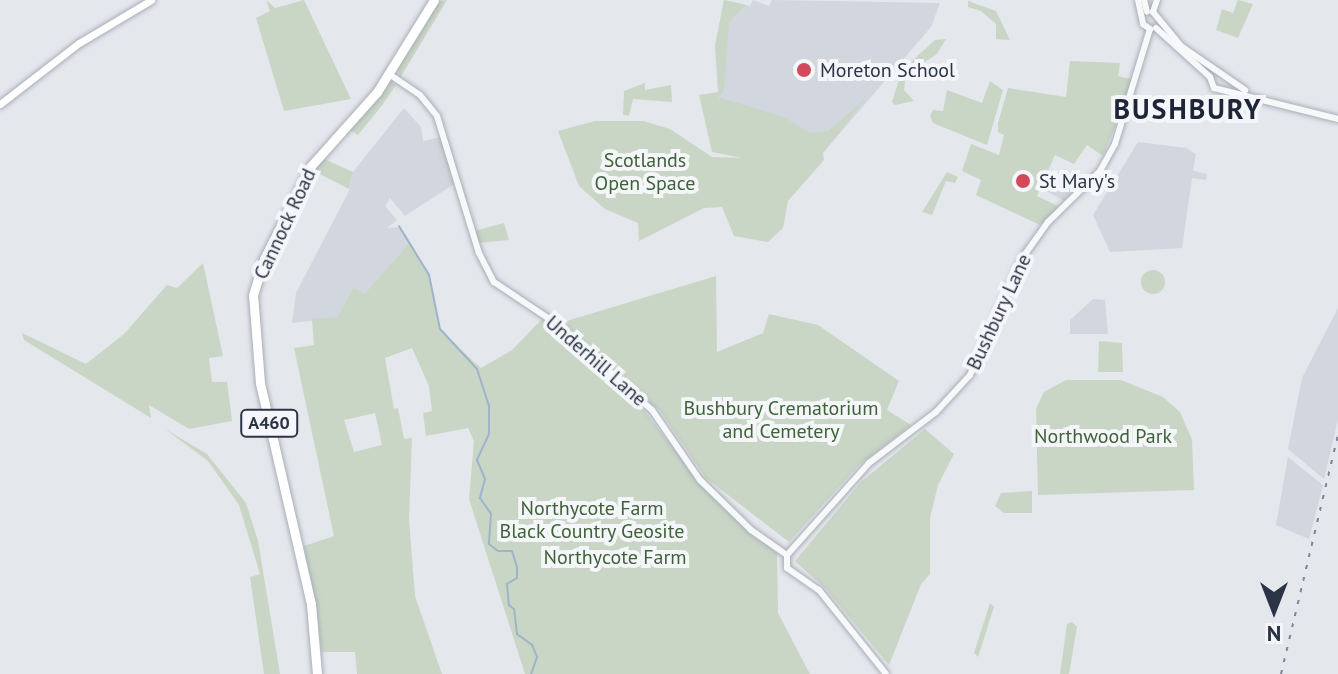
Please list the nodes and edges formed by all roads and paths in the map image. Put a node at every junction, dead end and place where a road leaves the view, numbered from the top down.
1 (434, 0) edge
2 (1141, 0) edge
3 (1157, 0) edge
4 (148, 1) edge
5 (1148, 14) junction
6 (1155, 26) junction
7 (389, 74) junction
8 (1214, 78) junction
9 (1257, 95) junction
10 (0, 104) edge
11 (1338, 119) edge
12 (787, 555) junction
13 (317, 674) edge
14 (882, 674) edge

1 - 7 highway, Cannock Road / A460
2 - 5 street
3 - 5 street
4 - 10 main road
5 - 6 street
5 - 6 street
6 - 8 street
6 - 12 street, Bushbury Lane
7 - 12 street, Underhill Lane
7 - 13 highway, Cannock Road / A460
8 - 9 street
8 - 9 street
9 - 11 street
12 - 14 street, Underhill Lane

